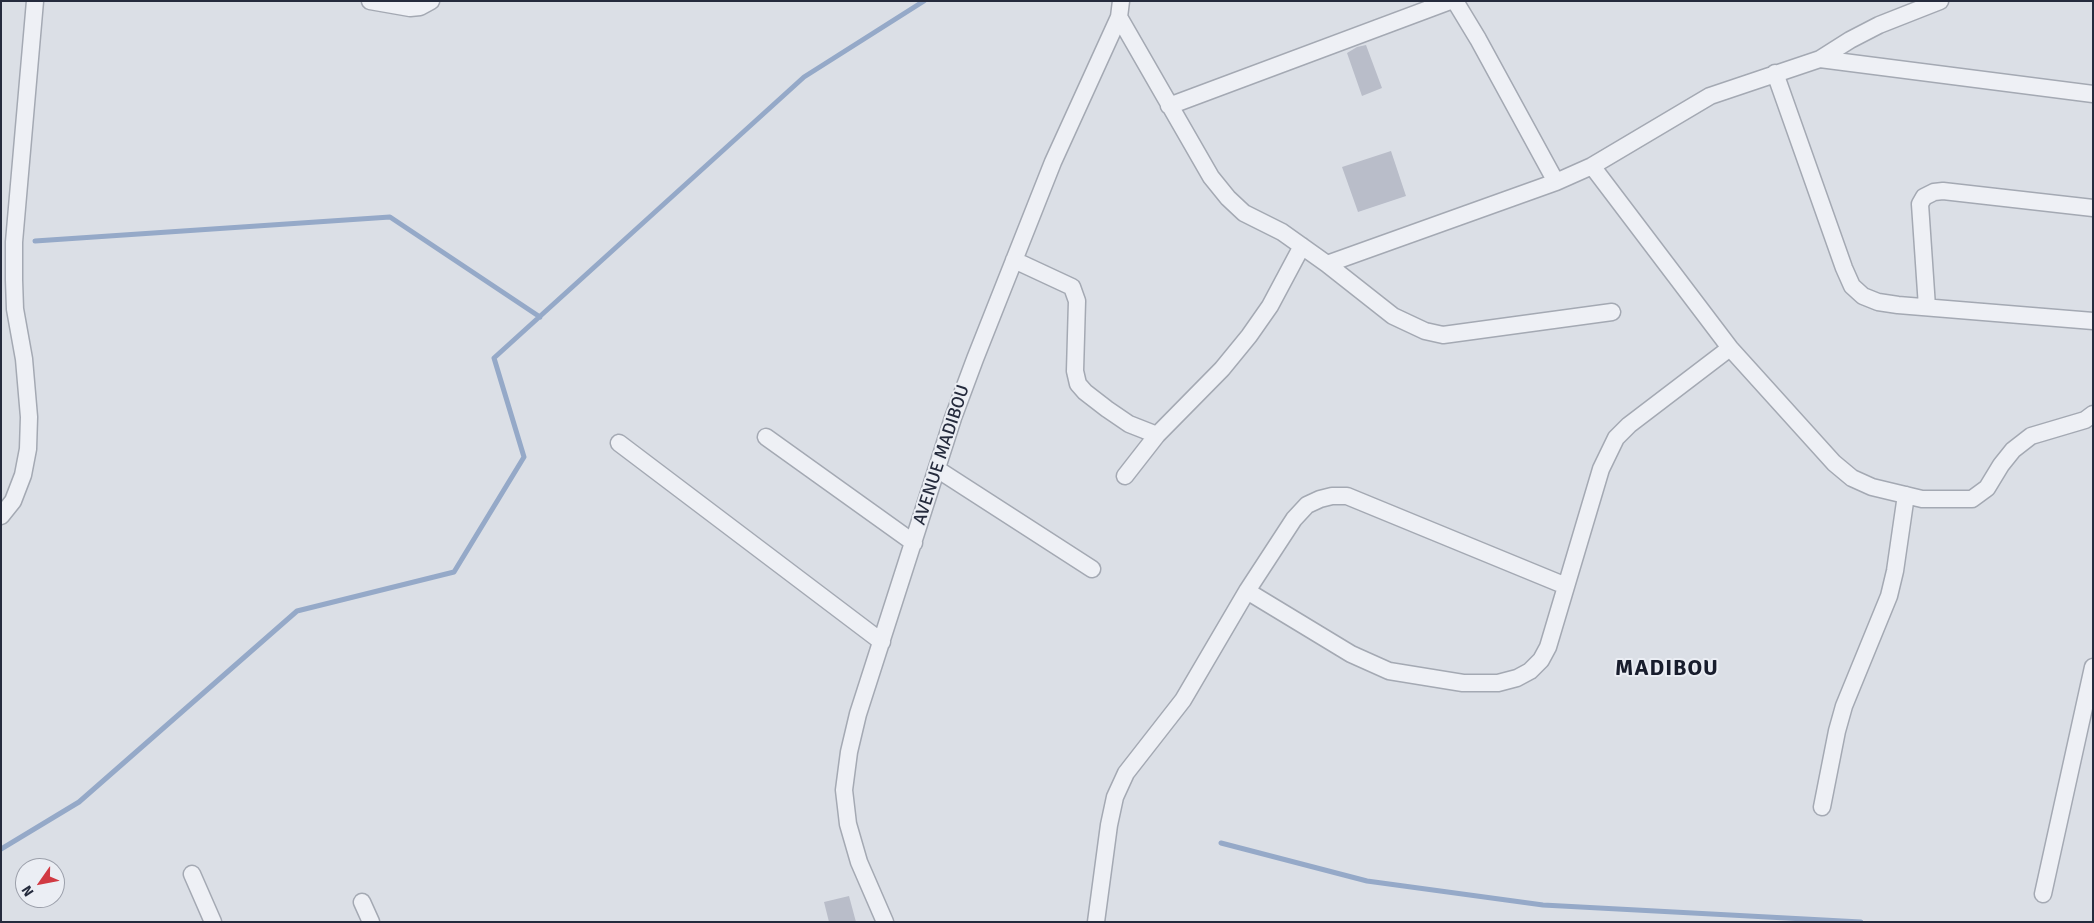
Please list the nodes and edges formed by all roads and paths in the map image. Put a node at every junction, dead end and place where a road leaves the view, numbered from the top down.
1 (35, 1) edge
2 (370, 1) edge
3 (431, 1) edge
4 (1450, 1) edge
5 (1455, 1) edge
6 (1940, 1) edge
7 (1120, 9) edge
8 (1820, 59) junction
9 (1775, 73) junction
10 (2093, 94) edge
11 (1169, 106) junction
12 (1592, 166) junction
13 (1556, 182) junction
14 (2093, 208) edge
15 (1302, 246) junction
16 (1014, 260) junction
17 (1327, 264) junction
18 (1927, 307) junction
19 (1612, 312) dead end
20 (2093, 321) edge
21 (1730, 348) junction
22 (2093, 414) edge
23 (1157, 435) junction
24 (766, 437) dead end
25 (620, 443) dead end
26 (937, 469) junction
27 (1125, 476) dead end
28 (1906, 495) junction
29 (1, 516) edge
30 (914, 543) junction
31 (1092, 569) dead end
32 (1566, 586) junction
33 (1247, 591) junction
34 (882, 642) junction
35 (2093, 668) edge
36 (1822, 807) dead end
37 (192, 874) dead end
38 (2043, 894) dead end
39 (362, 902) dead end
40 (213, 922) edge
41 (371, 922) edge
42 (884, 922) edge
43 (1096, 922) edge

1 - 29 street
2 - 3 street
4 - 11 street
5 - 13 street
6 - 8 street
7 - 11 street
7 - 16 street, AVENUE MADIBOU
8 - 9 street
8 - 10 street
9 - 12 street
9 - 18 street
11 - 15 street
12 - 13 street
12 - 21 street
13 - 17 street
14 - 18 street
15 - 17 street
15 - 23 street
16 - 23 street
16 - 26 street, AVENUE MADIBOU
17 - 19 street
18 - 20 street
21 - 28 street
21 - 32 street
22 - 28 street
23 - 27 street
24 - 30 street
25 - 34 street
26 - 30 street, AVENUE MADIBOU
26 - 31 street
28 - 36 street
30 - 34 street, AVENUE MADIBOU
32 - 33 street
32 - 33 street
33 - 43 street
34 - 42 street, AVENUE MADIBOU
35 - 38 street
37 - 40 street
39 - 41 street

